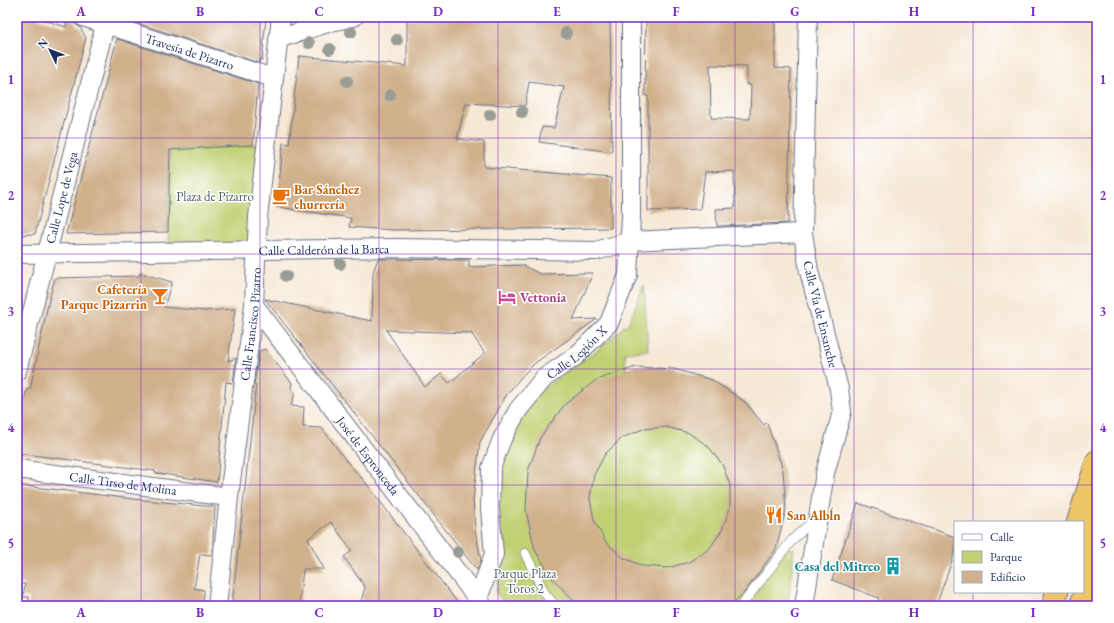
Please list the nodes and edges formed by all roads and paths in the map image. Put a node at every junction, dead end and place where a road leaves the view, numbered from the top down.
1 (83, 17) edge
2 (281, 17) edge
3 (354, 17) edge
4 (631, 17) edge
5 (808, 17) edge
6 (331, 20) edge
7 (106, 25) junction
8 (278, 39) junction
9 (273, 78) junction
10 (803, 233) junction
11 (630, 241) junction
12 (256, 250) junction
13 (48, 253) junction
14 (17, 254) edge
15 (254, 304) junction
16 (17, 371) edge
17 (1097, 460) edge
18 (17, 469) edge
19 (229, 497) junction
20 (1097, 515) edge
21 (818, 517) junction
22 (1078, 521) edge
23 (525, 553) dead end
24 (1097, 553) edge
25 (1084, 563) edge
26 (1057, 593) edge
27 (1076, 593) edge
28 (481, 602) edge
29 (217, 606) edge
30 (555, 606) edge
31 (741, 606) edge
32 (804, 606) edge
33 (1053, 606) edge
34 (1072, 606) edge
35 (1081, 606) edge

1 - 7 street, Travesía de Pizarro
2 - 8 street, Calle Francisco Pizarro
3 - 6 street
4 - 11 street, Calle Legión X
5 - 10 street, Calle Vía de Ensanche
6 - 8 street
7 - 9 street, Travesía de Pizarro
7 - 13 street, Calle Lope de Vega
8 - 9 street, Calle Francisco Pizarro
9 - 12 street, Calle Francisco Pizarro
10 - 11 street, Calle Calderón de la Barca
10 - 21 street, Calle Vía de Ensanche
11 - 12 street, Calle Calderón de la Barca
11 - 28 street, Calle Legión X
12 - 13 street, Calle Calderón de la Barca
12 - 15 street, Calle Francisco Pizarro
13 - 14 street, Calle Calderón de la Barca
13 - 16 street, Calle Lope de Vega
15 - 19 street, Calle Francisco Pizarro
15 - 28 street, José de Espronceda
17 - 22 highway
18 - 19 street, Calle Tirso de Molina
19 - 29 street, Calle Francisco Pizarro
20 - 25 highway
21 - 31 lane
21 - 32 street, Calle Vía de Ensanche
23 - 30 lane
24 - 35 highway
26 - 33 highway
27 - 34 highway

